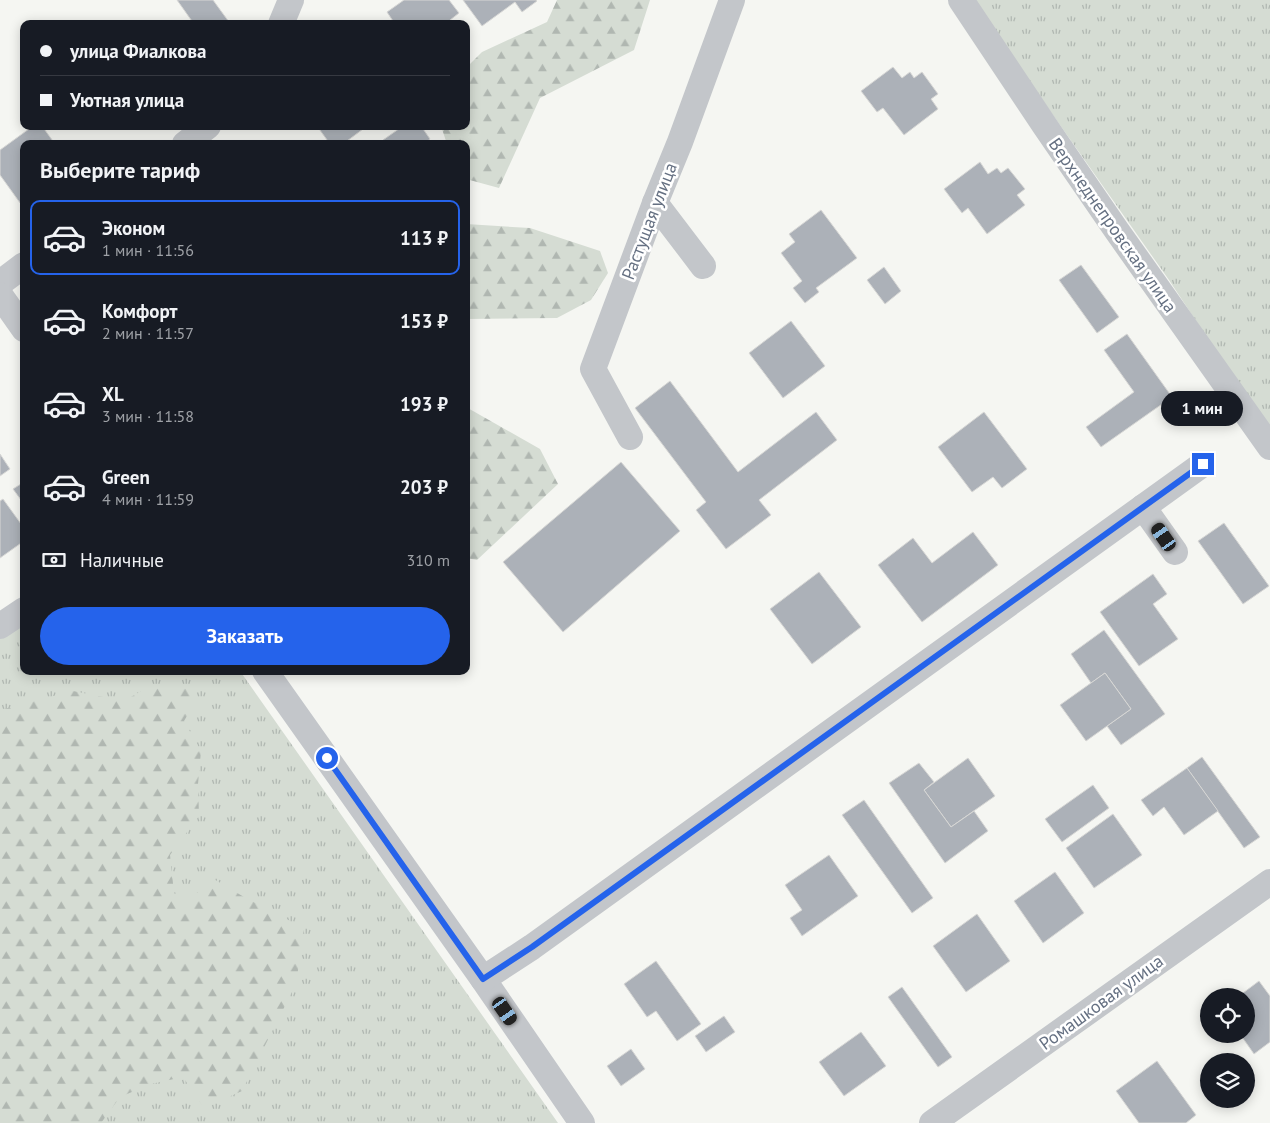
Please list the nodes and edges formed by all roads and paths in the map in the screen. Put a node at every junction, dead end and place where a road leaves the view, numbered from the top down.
1 (291, 0) edge
2 (732, 0) edge
3 (961, 0) edge
4 (284, 20) edge
5 (203, 130) edge
6 (190, 140) edge
7 (655, 203) junction
8 (703, 266) dead end
9 (20, 268) edge
10 (0, 283) edge
11 (0, 295) edge
12 (20, 323) edge
13 (630, 437) dead end
14 (1270, 446) edge
15 (1203, 464) dead end
16 (1142, 507) junction
17 (1175, 552) dead end
18 (20, 613) edge
19 (0, 626) edge
20 (269, 675) edge
21 (1270, 882) edge
22 (483, 979) junction
23 (582, 1123) edge
24 (932, 1123) edge

1 - 4 street
2 - 7 street, Растущая улица
3 - 14 street, Верхнеднепровская улица
5 - 6 street
7 - 8 street
7 - 13 street, Растущая улица
9 - 10 street
11 - 12 street
15 - 16 street
16 - 17 street
16 - 22 street
18 - 19 street
20 - 22 street
21 - 24 street, Ромашковая улица
22 - 23 street

